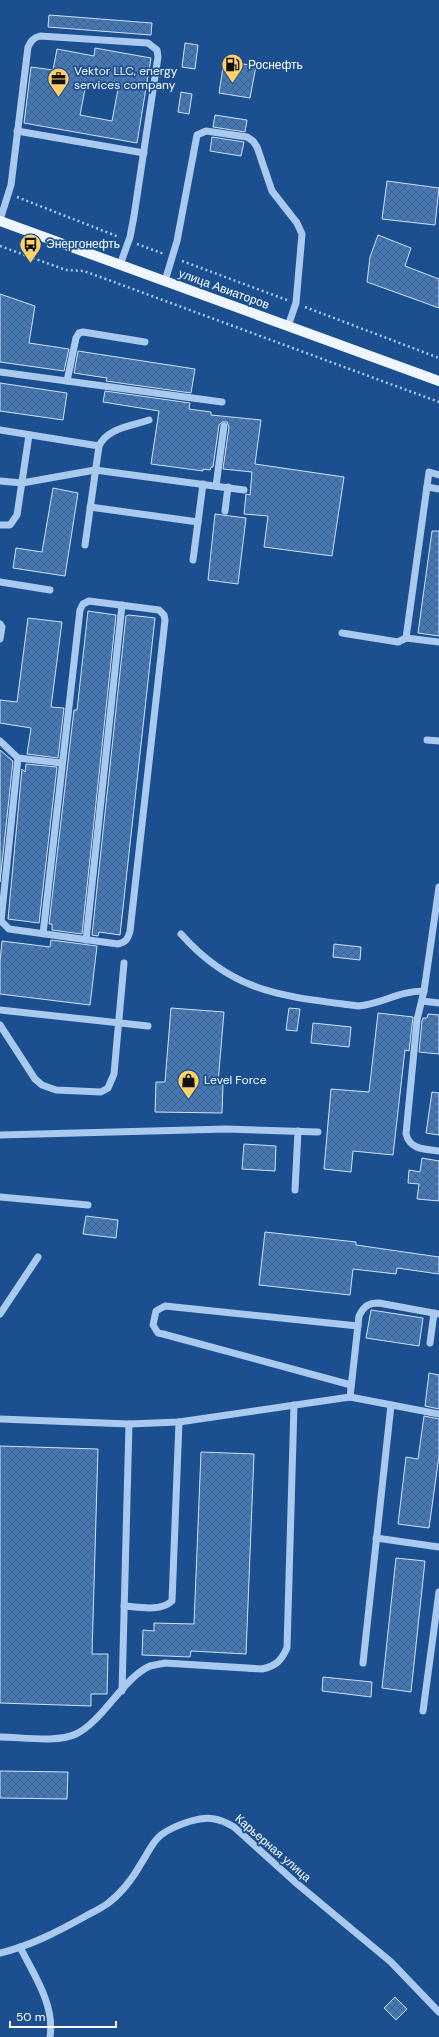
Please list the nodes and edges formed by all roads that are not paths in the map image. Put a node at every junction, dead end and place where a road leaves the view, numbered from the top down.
1 (17, 131) junction
2 (144, 152) junction
3 (0, 221) edge
4 (120, 265) junction
5 (165, 281) junction
6 (288, 326) junction
7 (145, 342) dead end
8 (0, 372) edge
9 (67, 381) junction
10 (439, 381) edge
11 (222, 402) dead end
12 (149, 420) dead end
13 (224, 426) dead end
14 (0, 430) edge
15 (29, 435) junction
16 (99, 446) junction
17 (95, 470) junction
18 (439, 475) edge
19 (0, 481) edge
20 (22, 483) junction
21 (203, 484) junction
22 (216, 486) junction
23 (427, 487) junction
24 (228, 488) junction
25 (439, 489) edge
26 (244, 490) dead end
27 (90, 507) junction
28 (225, 511) dead end
29 (198, 522) junction
30 (0, 525) edge
31 (85, 545) dead end
32 (193, 560) dead end
33 (0, 582) edge
34 (50, 590) dead end
35 (122, 605) junction
36 (0, 624) edge
37 (342, 633) dead end
38 (406, 638) junction
39 (0, 639) edge
40 (439, 642) edge
41 (427, 740) dead end
42 (0, 741) edge
43 (439, 741) edge
44 (18, 758) junction
45 (62, 763) junction
46 (439, 887) edge
47 (43, 934) junction
48 (181, 934) dead end
49 (86, 940) junction
50 (124, 963) dead end
51 (424, 992) junction
52 (422, 1001) junction
53 (439, 1003) edge
54 (0, 1010) edge
55 (119, 1023) junction
56 (0, 1025) edge
57 (148, 1026) dead end
58 (298, 1131) junction
59 (318, 1132) dead end
60 (0, 1135) edge
61 (439, 1151) edge
62 (295, 1190) dead end
63 (0, 1197) edge
64 (88, 1205) dead end
65 (38, 1257) dead end
66 (436, 1313) edge
67 (0, 1314) edge
68 (358, 1326) junction
69 (430, 1343) dead end
70 (351, 1385) junction
71 (350, 1397) junction
72 (294, 1405) junction
73 (390, 1405) junction
74 (439, 1414) edge
75 (0, 1420) edge
76 (179, 1422) junction
77 (129, 1424) junction
78 (376, 1538) junction
79 (439, 1547) edge
80 (439, 1592) edge
81 (124, 1606) junction
82 (363, 1663) dead end
83 (122, 1691) junction
84 (423, 1711) dead end
85 (0, 1736) edge
86 (20, 1947) junction
87 (0, 1953) edge
88 (439, 2012) edge
89 (50, 2037) edge

1 - 2 street
1 - 2 street
1 - 3 street
2 - 4 street
3 - 4 main road, улица Авиаторов
4 - 5 main road, улица Авиаторов
5 - 6 main road, улица Авиаторов
5 - 6 street
6 - 10 main road, улица Авиаторов
7 - 9 street
8 - 9 street
9 - 11 street
12 - 16 street
13 - 22 street
14 - 15 street
15 - 16 street
15 - 20 street
16 - 17 street
17 - 20 street
17 - 21 street
17 - 27 street
18 - 23 street
19 - 20 street
20 - 30 street
21 - 22 street
21 - 29 street
22 - 24 street
23 - 25 street
23 - 38 street
24 - 26 street
24 - 28 street
27 - 29 street
27 - 31 street
29 - 32 street
33 - 34 street
35 - 45 street
35 - 49 street
35 - 49 street
36 - 39 street
37 - 38 street
38 - 40 street
41 - 43 street
42 - 44 street
44 - 45 street
44 - 47 street
45 - 47 street
46 - 51 street
47 - 49 street
48 - 51 street
50 - 55 street
51 - 52 street
52 - 53 street
52 - 61 street
54 - 55 street
55 - 56 street
55 - 57 street
58 - 59 street
58 - 60 street
58 - 62 street
63 - 64 street
65 - 67 street
66 - 68 street
66 - 69 street
68 - 70 street
68 - 70 street
70 - 71 street
71 - 72 street
71 - 73 street
72 - 76 street
72 - 83 street
73 - 74 street
73 - 78 street
75 - 77 street
76 - 77 street
76 - 81 street
77 - 81 street
78 - 79 street
78 - 82 street
80 - 84 street
81 - 83 street
83 - 85 street
86 - 87 street, Карьерная улица
86 - 88 street, Карьерная улица
86 - 89 street

